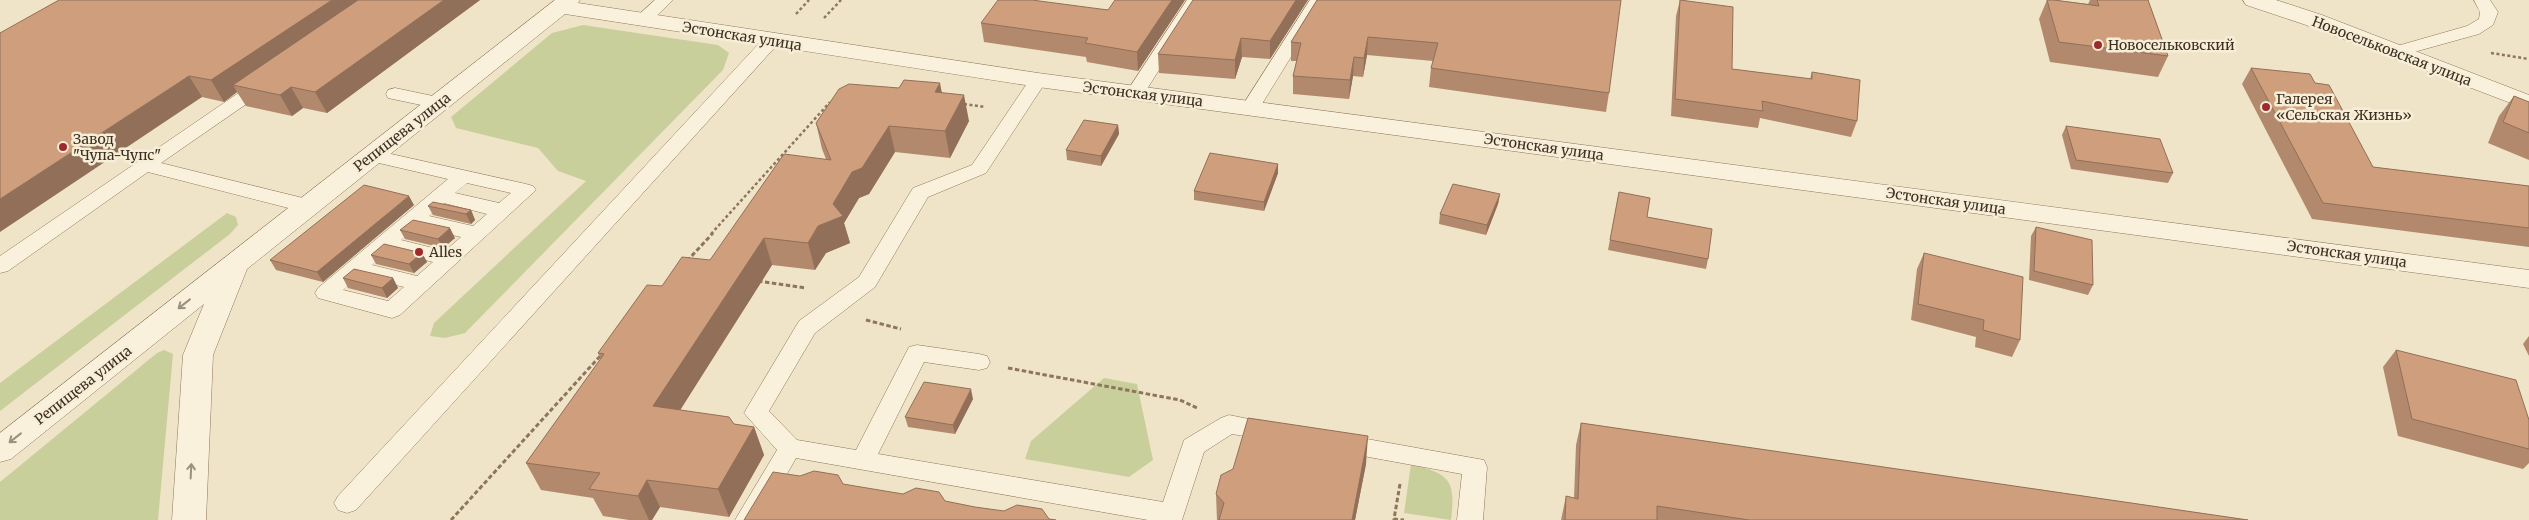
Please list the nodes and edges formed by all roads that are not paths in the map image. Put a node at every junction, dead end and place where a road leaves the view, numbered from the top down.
1 (665, 0) edge
2 (1195, 0) edge
3 (1318, 0) edge
4 (2254, 0) edge
5 (2482, 0) edge
6 (565, 3) edge
7 (642, 20) junction
8 (771, 41) junction
9 (2396, 52) junction
10 (282, 72) edge
11 (1038, 80) junction
12 (1135, 93) junction
13 (395, 94) dead end
14 (440, 103) junction
15 (2529, 103) edge
16 (1250, 108) junction
17 (373, 156) junction
18 (145, 165) junction
19 (463, 176) junction
20 (440, 196) junction
21 (308, 206) junction
22 (503, 211) junction
23 (413, 219) junction
24 (477, 234) junction
25 (385, 242) junction
26 (450, 259) junction
27 (236, 263) junction
28 (0, 266) edge
29 (356, 268) junction
30 (2529, 279) edge
31 (421, 284) junction
32 (978, 362) road end
33 (790, 448) junction
34 (0, 450) edge
35 (863, 460) junction
36 (347, 503) dead end
37 (189, 520) edge
38 (748, 520) edge
39 (1470, 520) edge

1 - 7 lane
2 - 12 lane
3 - 16 lane
4 - 9 street, Новосельковская улица
5 - 9 lane
6 - 7 street, Эстонская улица
6 - 14 street, Репищева улица
7 - 8 street, Эстонская улица
8 - 11 street, Эстонская улица
8 - 36 lane
9 - 15 street, Новосельковская улица
10 - 18 lane
11 - 12 street, Эстонская улица
11 - 33 lane
12 - 16 street, Эстонская улица
13 - 14 lane
14 - 17 street, Репищева улица
16 - 30 street, Эстонская улица
17 - 19 lane
17 - 21 street, Репищева улица
18 - 21 lane
18 - 28 lane
19 - 20 lane
19 - 22 lane
20 - 22 lane
20 - 23 lane
21 - 27 street, Репищева улица
22 - 24 lane
23 - 24 lane
23 - 25 lane
24 - 26 lane
25 - 26 lane
25 - 29 lane
26 - 31 lane
27 -> 34 street, Репищева улица
37 -> 27 street, Репищева улица
29 - 31 lane
29 - 31 lane
32 - 35 lane
33 - 35 lane
33 - 38 lane
35 - 39 lane

